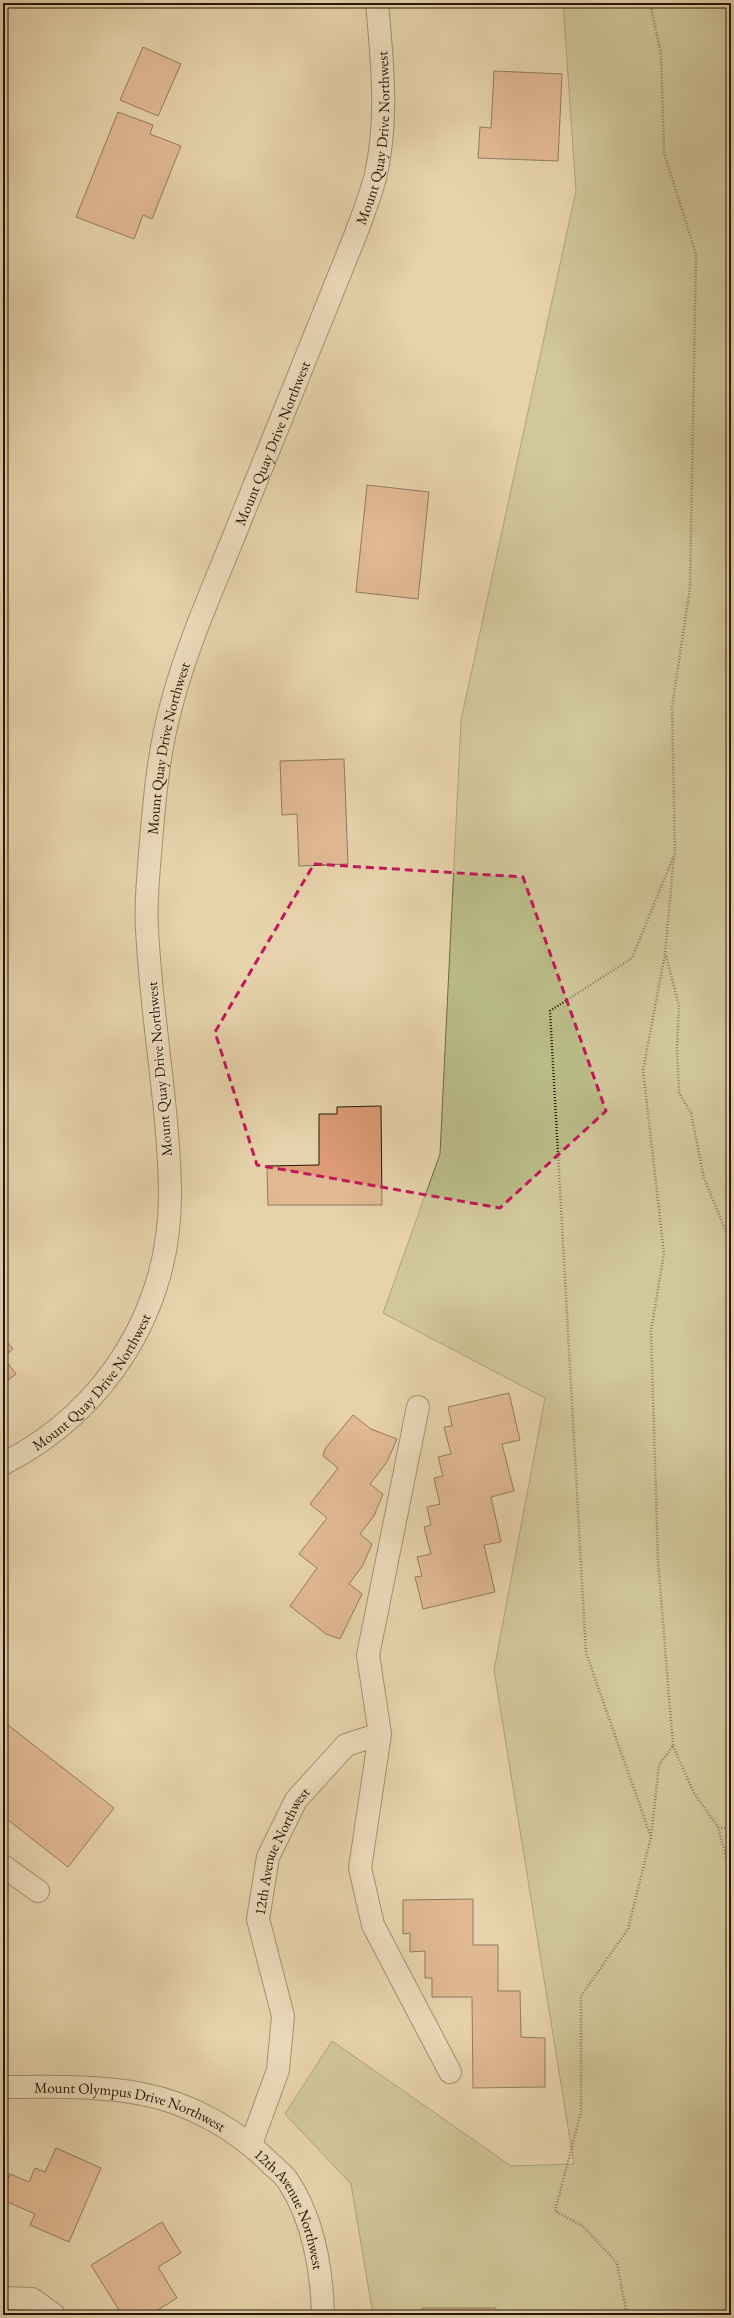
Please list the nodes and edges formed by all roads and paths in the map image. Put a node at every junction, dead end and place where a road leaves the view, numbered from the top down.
1 (377, 3) edge
2 (650, 3) edge
3 (674, 853) junction
4 (666, 954) junction
5 (731, 1244) edge
6 (418, 1408) dead end
7 (3, 1464) edge
8 (380, 1734) junction
9 (673, 1746) junction
10 (718, 1827) junction
11 (731, 1830) edge
12 (651, 1837) junction
13 (731, 1875) edge
14 (6, 1876) edge
15 (38, 1891) dead end
16 (450, 2072) dead end
17 (3, 2087) edge
18 (251, 2144) junction
19 (3, 2298) edge
20 (54, 2315) edge
21 (323, 2315) edge
22 (627, 2315) edge

1 - 7 street, Mount Quay Drive Northwest
2 - 3 path
3 - 4 path
3 - 12 path
4 - 5 path
4 - 9 path
6 - 8 street
8 - 16 street
8 - 18 street, 12th Avenue Northwest
9 - 10 path
9 - 12 path
10 - 11 path
10 - 13 path
12 - 22 path
14 - 15 street
17 - 18 street, Mount Olympus Drive Northwest
18 - 21 street, 12th Avenue Northwest
19 - 20 street

